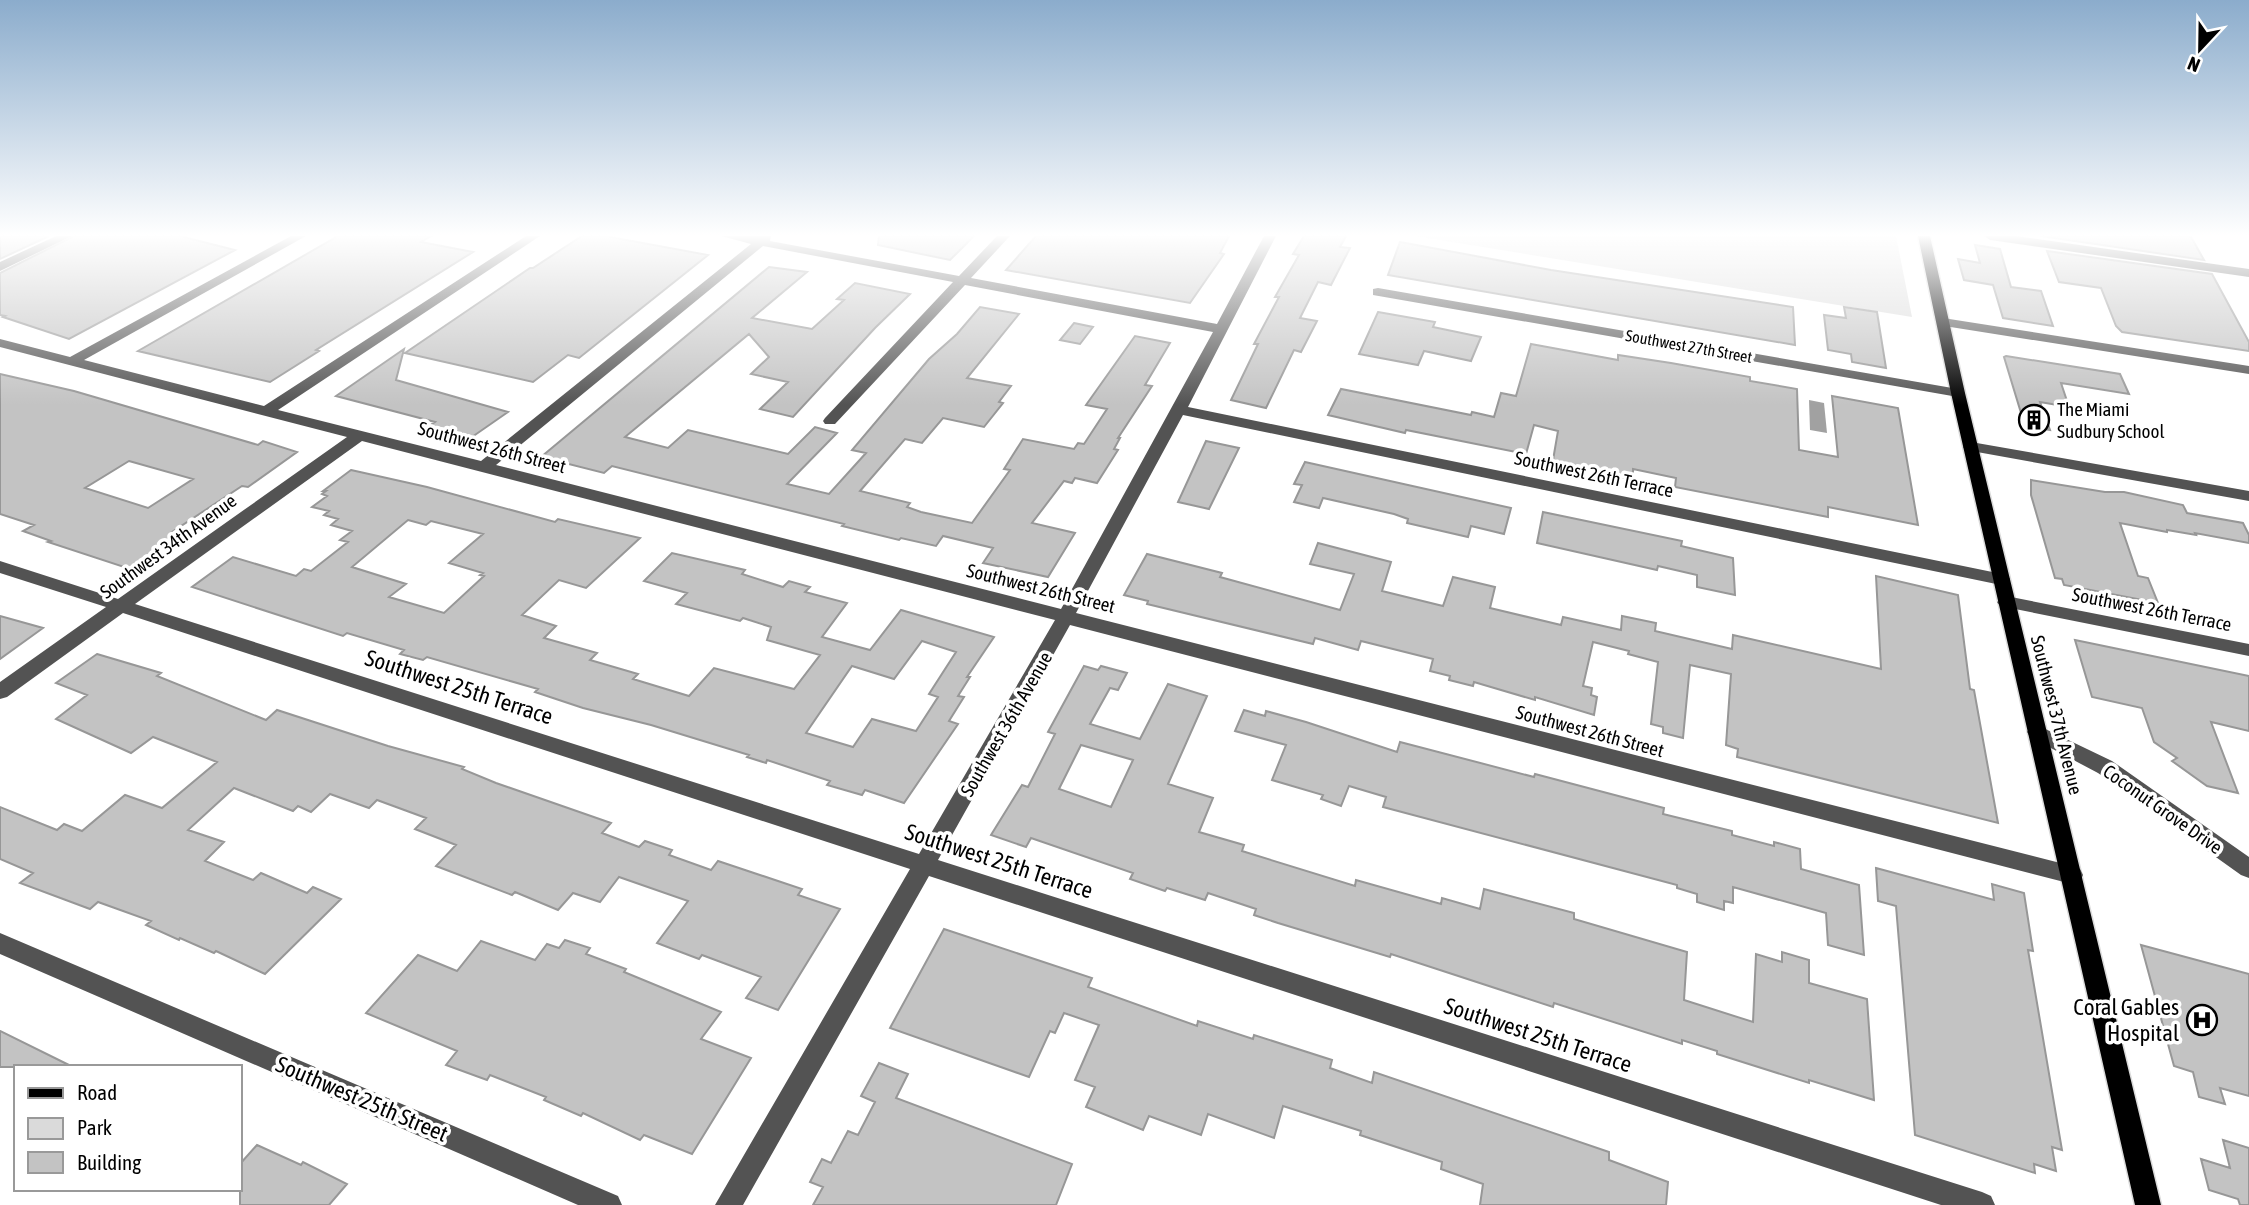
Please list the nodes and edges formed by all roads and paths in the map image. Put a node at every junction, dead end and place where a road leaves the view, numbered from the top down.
1 (197, 292) edge
2 (448, 292) edge
3 (699, 292) edge
4 (951, 292) edge
5 (1021, 292) edge
6 (1241, 292) edge
7 (1379, 292) edge
8 (1936, 292) edge
9 (1943, 322) junction
10 (1221, 330) junction
11 (0, 343) edge
12 (72, 361) junction
13 (2249, 370) edge
14 (1958, 393) junction
15 (1179, 410) junction
16 (266, 411) junction
17 (830, 421) dead end
18 (360, 435) junction
19 (1971, 447) junction
20 (484, 467) junction
21 (2249, 496) edge
22 (0, 567) edge
23 (2001, 579) junction
24 (2006, 602) junction
25 (121, 606) junction
26 (1066, 616) junction
27 (2249, 650) edge
28 (0, 692) edge
29 (2037, 732) junction
30 (925, 866) junction
31 (2249, 869) edge
32 (2072, 875) junction
33 (0, 943) edge
34 (609, 1205) edge
35 (728, 1205) edge
36 (1982, 1205) edge
37 (2148, 1205) edge

1 - 12 street
2 - 16 street
3 - 20 street
4 - 17 street
5 - 10 street
6 - 10 street, Southwest 36th Avenue
7 - 14 street, Southwest 27th Street
8 - 9 main road, Southwest 37th Avenue
9 - 13 street
9 - 14 main road, Southwest 37th Avenue
10 - 15 street, Southwest 36th Avenue
11 - 12 street, Southwest 26th Street
12 - 16 street, Southwest 26th Street
14 - 19 main road, Southwest 37th Avenue
15 - 23 street, Southwest 26th Terrace
15 - 26 street, Southwest 36th Avenue
16 - 18 street, Southwest 26th Street
18 - 20 street, Southwest 26th Street
18 - 25 street, Southwest 34th Avenue
19 - 21 street
19 - 23 main road, Southwest 37th Avenue
20 - 26 street, Southwest 26th Street
22 - 25 street, Southwest 25th Terrace
23 - 24 main road, Southwest 37th Avenue
24 - 27 street, Southwest 26th Terrace
24 - 29 main road, Southwest 37th Avenue
25 - 28 street, Southwest 34th Avenue
25 - 30 street, Southwest 25th Terrace
26 - 30 street, Southwest 36th Avenue
26 - 32 street, Southwest 26th Street
29 - 31 street, Coconut Grove Drive
29 - 32 main road, Southwest 37th Avenue
30 - 35 street, Southwest 36th Avenue
30 - 36 street, Southwest 25th Terrace
32 - 37 main road, Southwest 37th Avenue
33 - 34 street, Southwest 25th Street

